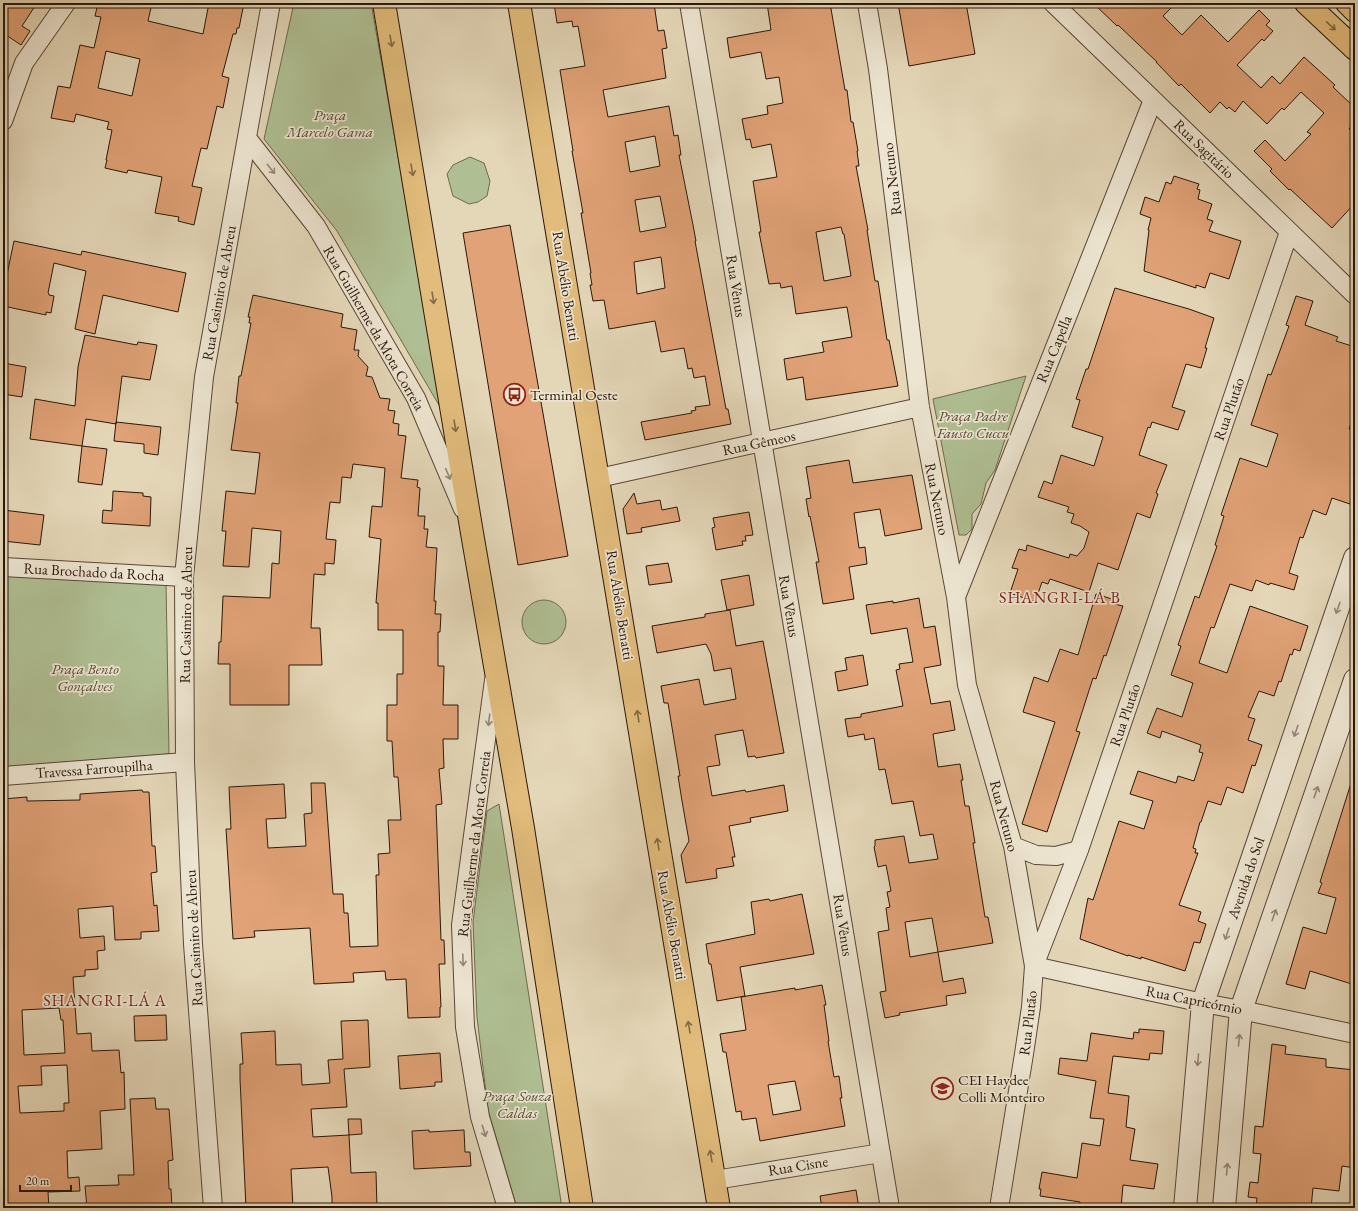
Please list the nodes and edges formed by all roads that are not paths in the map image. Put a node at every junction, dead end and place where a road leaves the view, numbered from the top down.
1 (66, 3) edge
2 (271, 3) edge
3 (384, 3) edge
4 (519, 3) edge
5 (688, 3) edge
6 (867, 3) edge
7 (1053, 3) edge
8 (1306, 3) edge
9 (1347, 3) edge
10 (1355, 11) edge
11 (1355, 49) edge
12 (1153, 100) junction
13 (3, 121) edge
14 (247, 138) junction
15 (1290, 232) junction
16 (1355, 295) edge
17 (920, 407) junction
18 (762, 442) junction
19 (599, 478) junction
20 (472, 533) junction
21 (1355, 558) edge
22 (3, 568) edge
23 (184, 577) junction
24 (956, 597) junction
25 (495, 668) junction
26 (1355, 680) edge
27 (185, 762) junction
28 (3, 776) edge
29 (1013, 846) junction
30 (1079, 850) junction
31 (1034, 966) junction
32 (1203, 1003) junction
33 (1241, 1010) junction
34 (1355, 1034) edge
35 (881, 1152) junction
36 (715, 1180) junction
37 (213, 1208) edge
38 (507, 1208) edge
39 (582, 1208) edge
40 (719, 1208) edge
41 (890, 1208) edge
42 (999, 1208) edge
43 (1185, 1208) edge
44 (1224, 1208) edge

1 - 13 street
2 - 14 street, Rua Casimiro de Abreu
3 -> 20 main road
4 - 19 main road, Rua Abélio Benatti
5 - 18 street, Rua Vênus
6 - 17 street, Rua Netuno
7 - 12 street, Rua Sagitário
8 -> 11 main road
9 - 10 main road
12 - 15 street, Rua Sagitário
12 - 24 street, Rua Capella
14 -> 20 street, Rua Guilherme da Mota Correia
14 - 23 street, Rua Casimiro de Abreu
15 - 16 street, Rua Sagitário
15 - 30 street, Rua Plutão
17 - 18 street, Rua Gêmeos
17 - 24 street, Rua Netuno
18 - 19 street, Rua Gêmeos
18 - 35 street, Rua Vênus
36 -> 19 main road, Rua Abélio Benatti
20 - 25 main road
21 -> 32 street, Avenida do Sol
22 - 23 street, Rua Brochado da Rocha
23 - 27 street, Rua Casimiro de Abreu
24 - 29 street, Rua Netuno
25 -> 38 street, Rua Guilherme da Mota Correia
25 - 39 main road
33 -> 26 street
27 - 28 street, Travessa Farroupilha
27 - 37 street, Rua Casimiro de Abreu
29 - 30 street
29 - 31 street, Rua Netuno
30 - 31 street, Rua Plutão
31 - 32 street, Rua Capricórnio
31 - 42 street, Rua Plutão
32 - 33 street, Rua Capricórnio
32 -> 43 street, Avenida do Sol
33 - 34 street, Rua Capricórnio
44 -> 33 street
35 - 36 street, Rua Cisne
35 - 41 street, Rua Vênus
36 - 40 main road, Rua Abélio Benatti

